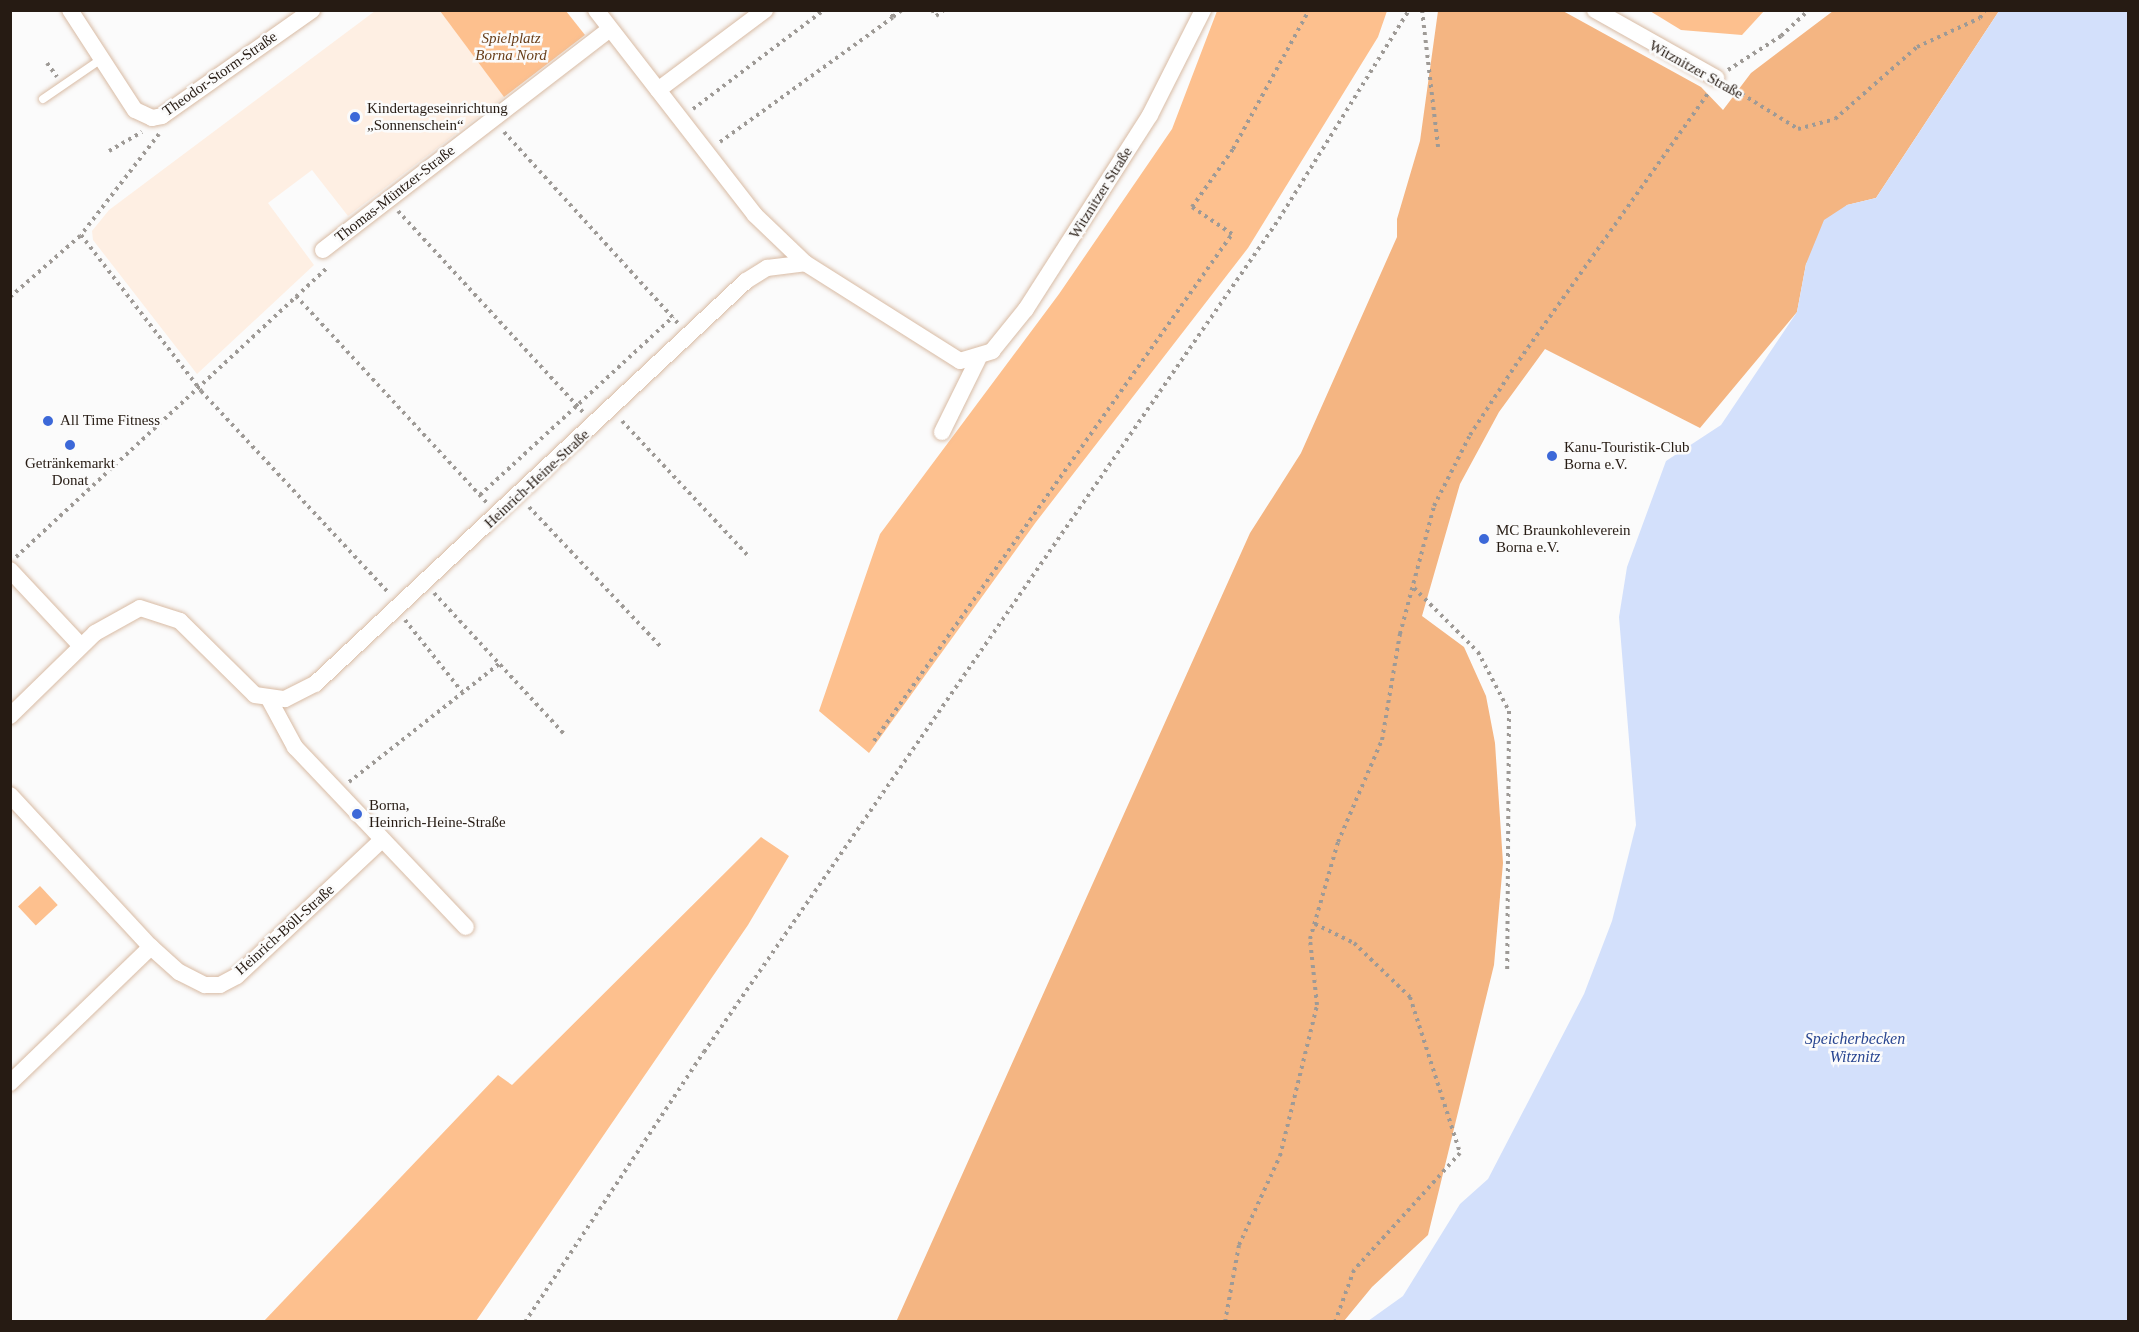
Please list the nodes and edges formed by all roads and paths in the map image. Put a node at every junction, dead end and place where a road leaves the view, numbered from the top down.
1 (70, 10) edge
2 (312, 10) edge
3 (596, 10) edge
4 (765, 10) edge
5 (824, 10) edge
6 (889, 10) edge
7 (902, 10) edge
8 (932, 10) edge
9 (944, 10) edge
10 (1203, 10) edge
11 (1309, 10) edge
12 (1409, 10) edge
13 (1422, 10) edge
14 (1595, 10) edge
15 (1809, 10) edge
16 (1985, 10) edge
17 (893, 17) junction
18 (610, 29) junction
19 (100, 60) junction
20 (1716, 78) junction
21 (658, 90) junction
22 (43, 99) dead end
23 (690, 111) dead end
24 (155, 117) junction
25 (492, 118) junction
26 (715, 146) dead end
27 (1438, 147) dead end
28 (110, 151) dead end
29 (387, 200) junction
30 (81, 236) junction
31 (323, 250) joint
32 (805, 263) junction
33 (296, 296) junction
34 (10, 297) edge
35 (673, 317) junction
36 (689, 335) junction
37 (978, 359) junction
38 (199, 386) junction
39 (578, 407) junction
40 (611, 409) junction
41 (595, 424) junction
42 (942, 432) dead end
43 (480, 495) junction
44 (518, 496) junction
45 (498, 515) junction
46 (750, 558) dead end
47 (10, 562) edge
48 (10, 570) edge
49 (424, 583) junction
50 (1413, 587) junction
51 (398, 607) junction
52 (81, 646) junction
53 (661, 647) dead end
54 (499, 664) junction
55 (462, 692) junction
56 (269, 699) junction
57 (10, 716) edge
58 (564, 734) dead end
59 (874, 741) dead end
60 (337, 792) junction
61 (10, 795) edge
62 (382, 840) junction
63 (1315, 924) junction
64 (466, 927) dead end
65 (151, 947) junction
66 (1507, 970) dead end
67 (10, 1083) edge
68 (525, 1322) edge
69 (1225, 1322) edge
70 (1335, 1322) edge

1 - 19 street, Theodor-Storm-Straße
2 - 24 street, Theodor-Storm-Straße
3 - 18 street
4 - 21 street
5 - 23 path
6 - 17 path
7 - 17 path
8 - 9 path
10 - 37 street, Witznitzer Straße
11 - 59 path
12 - 68 path
13 - 27 path
14 - 20 street, Witznitzer Straße
15 - 20 path
16 - 20 path, Witznitzer Straße
17 - 26 path
18 - 21 street
18 - 25 street, Thomas-Müntzer-Straße
19 - 22 lane
19 - 24 street, Theodor-Storm-Straße
20 - 50 path
21 - 32 street
24 - 28 path
24 - 30 path
25 - 29 street, Thomas-Müntzer-Straße
25 - 35 path
29 - 31 street, Thomas-Müntzer-Straße
29 - 39 path
30 - 34 path
30 - 38 path
31 - 33 path
32 - 36 street, Heinrich-Heine-Straße
32 - 37 street
33 - 38 path
33 - 43 path
35 - 36 path
35 - 39 path
36 - 40 street, Heinrich-Heine-Straße
37 - 42 street, Witznitzer Straße
38 - 47 path
38 - 51 path
39 - 41 path
39 - 43 path
40 - 41 street, Heinrich-Heine-Straße
40 - 46 path
41 - 44 street, Heinrich-Heine-Straße
43 - 45 path
44 - 45 street, Heinrich-Heine-Straße
44 - 53 path
45 - 49 street, Heinrich-Heine-Straße
48 - 52 street
49 - 51 street, Heinrich-Heine-Straße
49 - 54 path
50 - 63 path
50 - 66 path
51 - 55 path
51 - 56 street, Heinrich-Heine-Straße
52 - 56 street
52 - 57 street
54 - 55 path
54 - 58 path
55 - 60 path
56 - 60 street
60 - 62 street
61 - 65 street, Heinrich-Böll-Straße
62 - 64 street
62 - 65 street, Heinrich-Böll-Straße
63 - 69 path
63 - 70 path
65 - 67 street

